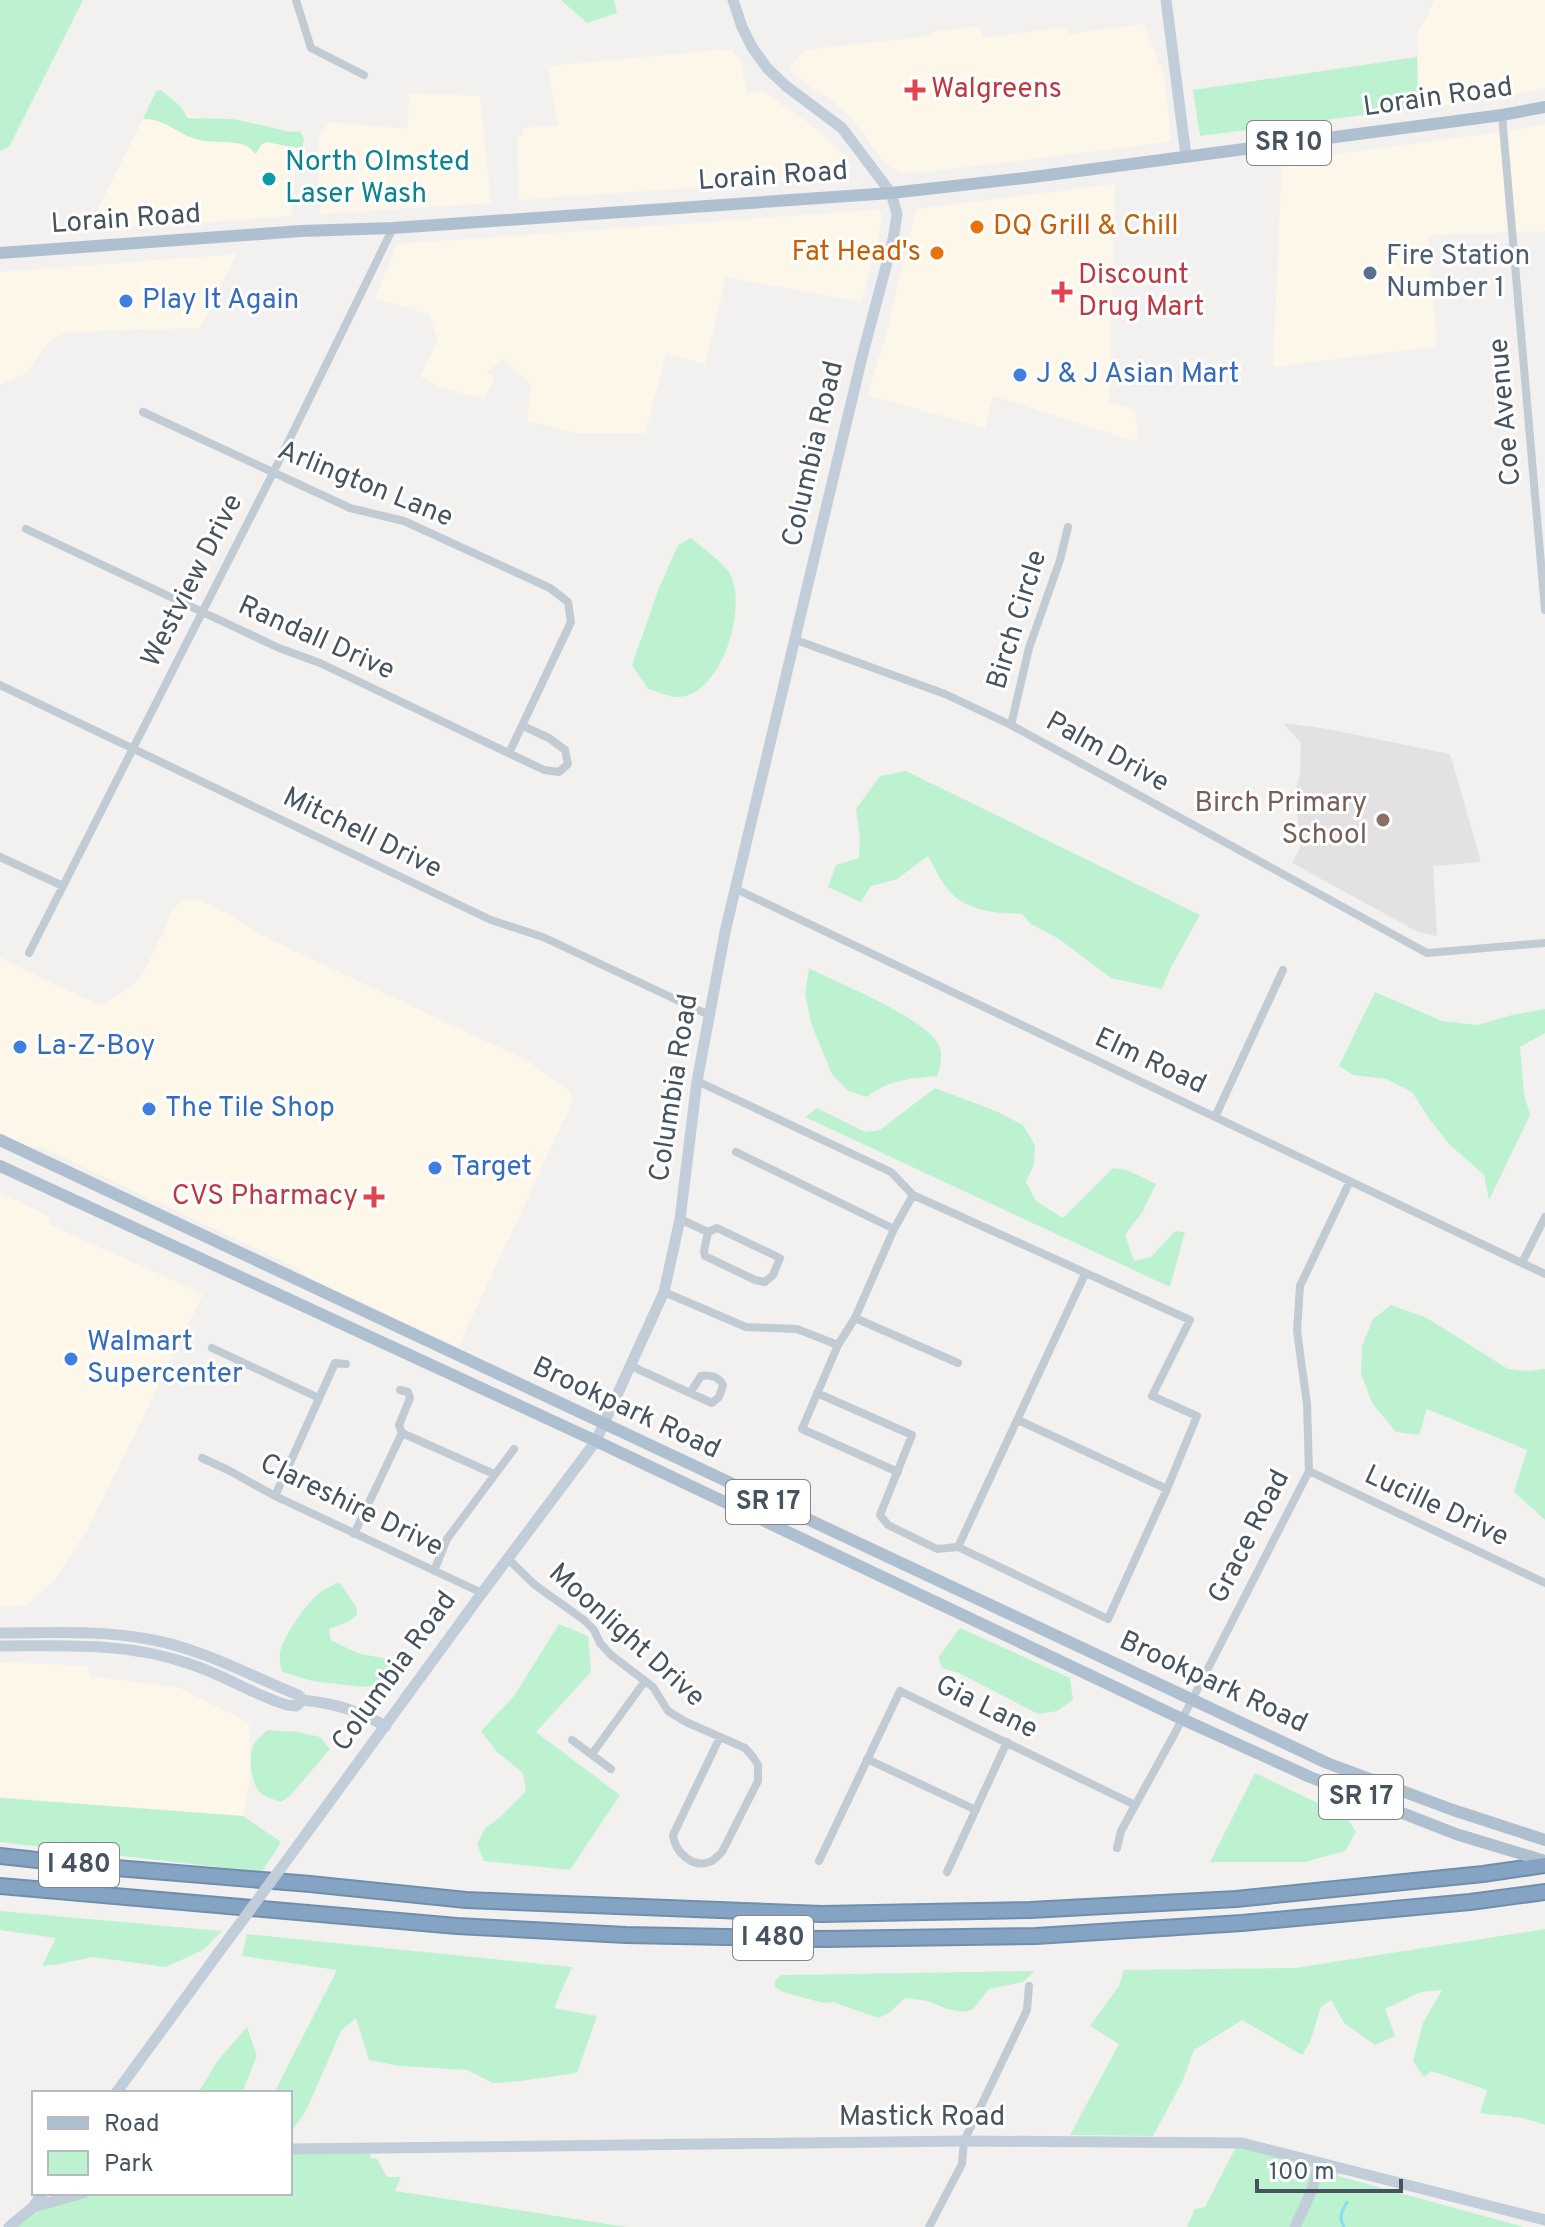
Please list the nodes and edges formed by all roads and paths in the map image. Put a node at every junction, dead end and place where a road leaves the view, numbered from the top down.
1 (296, 0) edge
2 (733, 0) edge
3 (1166, 0) edge
4 (364, 75) dead end
5 (1545, 107) edge
6 (1502, 115) junction
7 (1186, 156) junction
8 (891, 193) junction
9 (393, 228) junction
10 (0, 253) edge
11 (143, 412) dead end
12 (273, 473) junction
13 (1068, 527) dead end
14 (26, 529) dead end
15 (1545, 610) edge
16 (202, 612) junction
17 (796, 640) junction
18 (0, 685) edge
19 (1011, 725) junction
20 (523, 726) junction
21 (133, 749) junction
22 (509, 753) junction
23 (0, 857) edge
24 (63, 886) junction
25 (736, 889) junction
26 (1545, 943) edge
27 (29, 953) dead end
28 (1283, 970) dead end
29 (709, 1015) junction
30 (697, 1081) junction
31 (1215, 1117) junction
32 (0, 1140) edge
33 (736, 1152) dead end
34 (0, 1166) edge
35 (1350, 1181) junction
36 (913, 1195) junction
37 (1545, 1217) edge
38 (680, 1219) junction
39 (894, 1229) junction
40 (708, 1232) junction
41 (1522, 1263) junction
42 (1085, 1274) junction
43 (1545, 1274) edge
44 (664, 1292) junction
45 (855, 1318) junction
46 (838, 1345) junction
47 (212, 1348) dead end
48 (958, 1363) dead end
49 (346, 1364) dead end
50 (631, 1366) junction
51 (400, 1390) dead end
52 (690, 1393) dead end
53 (817, 1393) junction
54 (319, 1398) junction
55 (1018, 1420) junction
56 (603, 1424) junction
57 (402, 1433) junction
58 (596, 1441) junction
59 (514, 1449) dead end
60 (202, 1458) dead end
61 (1309, 1471) junction
62 (898, 1472) junction
63 (494, 1474) junction
64 (1167, 1489) junction
65 (275, 1496) junction
66 (354, 1534) junction
67 (958, 1547) junction
68 (508, 1559) junction
69 (434, 1571) junction
70 (1545, 1583) edge
71 (482, 1593) junction
72 (0, 1633) edge
73 (0, 1646) edge
74 (645, 1681) junction
75 (303, 1700) junction
76 (1191, 1700) junction
77 (1182, 1719) junction
78 (386, 1726) junction
79 (720, 1737) junction
80 (572, 1740) dead end
81 (1007, 1742) junction
82 (592, 1754) junction
83 (867, 1759) junction
84 (611, 1769) dead end
85 (1135, 1805) junction
86 (976, 1810) junction
87 (1545, 1840) edge
88 (1117, 1848) dead end
89 (0, 1856) edge
90 (819, 1861) dead end
91 (1545, 1863) edge
92 (947, 1872) dead end
93 (0, 1886) edge
94 (1545, 1892) edge
95 (1029, 1986) dead end
96 (117, 2091) edge
97 (964, 2141) junction
98 (292, 2149) edge
99 (1319, 2163) junction
100 (42, 2195) edge
101 (76, 2195) edge
102 (33, 2207) junction
103 (1545, 2220) edge
104 (9, 2227) edge
105 (929, 2227) edge
106 (1295, 2227) edge

1 - 4 street
2 - 8 street
3 - 7 street
5 - 6 main road, Lorain Road / SR 10
6 - 7 main road, Lorain Road / SR 10
6 - 15 street, Coe Avenue
7 - 8 main road, Lorain Road / SR 10
8 - 9 main road, Lorain Road / SR 10
8 - 17 street, Columbia Road
9 - 10 main road, Lorain Road / SR 10
9 - 12 street, Westview Drive
11 - 12 street, Arlington Lane
12 - 16 street, Westview Drive
12 - 20 street, Arlington Lane
13 - 19 street, Birch Circle
14 - 16 street, Randall Drive
16 - 21 street, Westview Drive
16 - 22 street, Randall Drive
17 - 19 street, Palm Drive
17 - 25 street, Columbia Road
18 - 21 street, Mitchell Drive
19 - 26 street, Palm Drive
20 - 22 street
20 - 22 street, Randall Drive
21 - 24 street, Westview Drive
21 - 29 street, Mitchell Drive
23 - 24 street
24 - 27 street, Westview Drive
25 - 29 street, Columbia Road
25 - 31 street, Elm Road
28 - 31 street
29 - 30 street, Columbia Road
30 - 36 street
30 - 38 street, Columbia Road
31 - 35 street, Elm Road
32 - 56 main road, Brookpark Road / SR 17
33 - 39 street
34 - 58 main road, Brookpark Road / SR 17
35 - 41 street, Elm Road
35 - 61 street, Grace Road
36 - 39 street
36 - 42 street
37 - 41 street
38 - 40 street
38 - 44 street, Columbia Road
39 - 45 street
40 - 40 street
41 - 43 street, Elm Road
42 - 55 street
42 - 64 street
44 - 46 street
44 - 50 street, Columbia Road
45 - 46 street
45 - 48 street
46 - 53 street
47 - 54 street
49 - 54 street
50 - 52 street
50 - 56 street, Columbia Road
51 - 57 street
53 - 62 street
53 - 62 street
54 - 65 street
55 - 64 street
55 - 67 street
56 - 58 street, Columbia Road
56 - 76 main road, Brookpark Road / SR 17
57 - 63 street
57 - 66 street
58 - 68 street, Columbia Road
58 - 77 main road, Brookpark Road / SR 17
59 - 63 street
60 - 65 street, Clareshire Drive
61 - 70 street, Lucille Drive
61 - 76 street, Grace Road
62 - 67 street
63 - 69 street
64 - 67 street
65 - 66 street, Clareshire Drive
66 - 69 street, Clareshire Drive
68 - 71 street, Columbia Road
68 - 74 street, Moonlight Drive
69 - 71 street, Clareshire Drive
71 - 78 street, Columbia Road
72 - 75 street
73 - 75 street
74 - 79 street, Moonlight Drive
74 - 82 street
75 - 78 street
76 - 77 street, Grace Road
76 - 87 main road, Brookpark Road / SR 17
77 - 85 street, Grace Road
77 - 91 main road, Brookpark Road / SR 17
78 - 96 street, Columbia Road, bridge
79 - 79 street, Moonlight Drive
80 - 82 street
81 - 83 street, Gia Lane
81 - 85 street, Gia Lane
81 - 86 street
82 - 84 street
83 - 86 street
83 - 90 street, Gia Lane
85 - 88 street, Grace Road
86 - 92 street
89 - 91 highway, I 480
93 - 94 highway, I 480
95 - 97 street
97 - 98 street, Mastick Road
97 - 99 street, Mastick Road
97 - 105 street
99 - 103 street, Mastick Road
99 - 106 street
100 - 102 street
101 - 102 street
102 - 104 street

